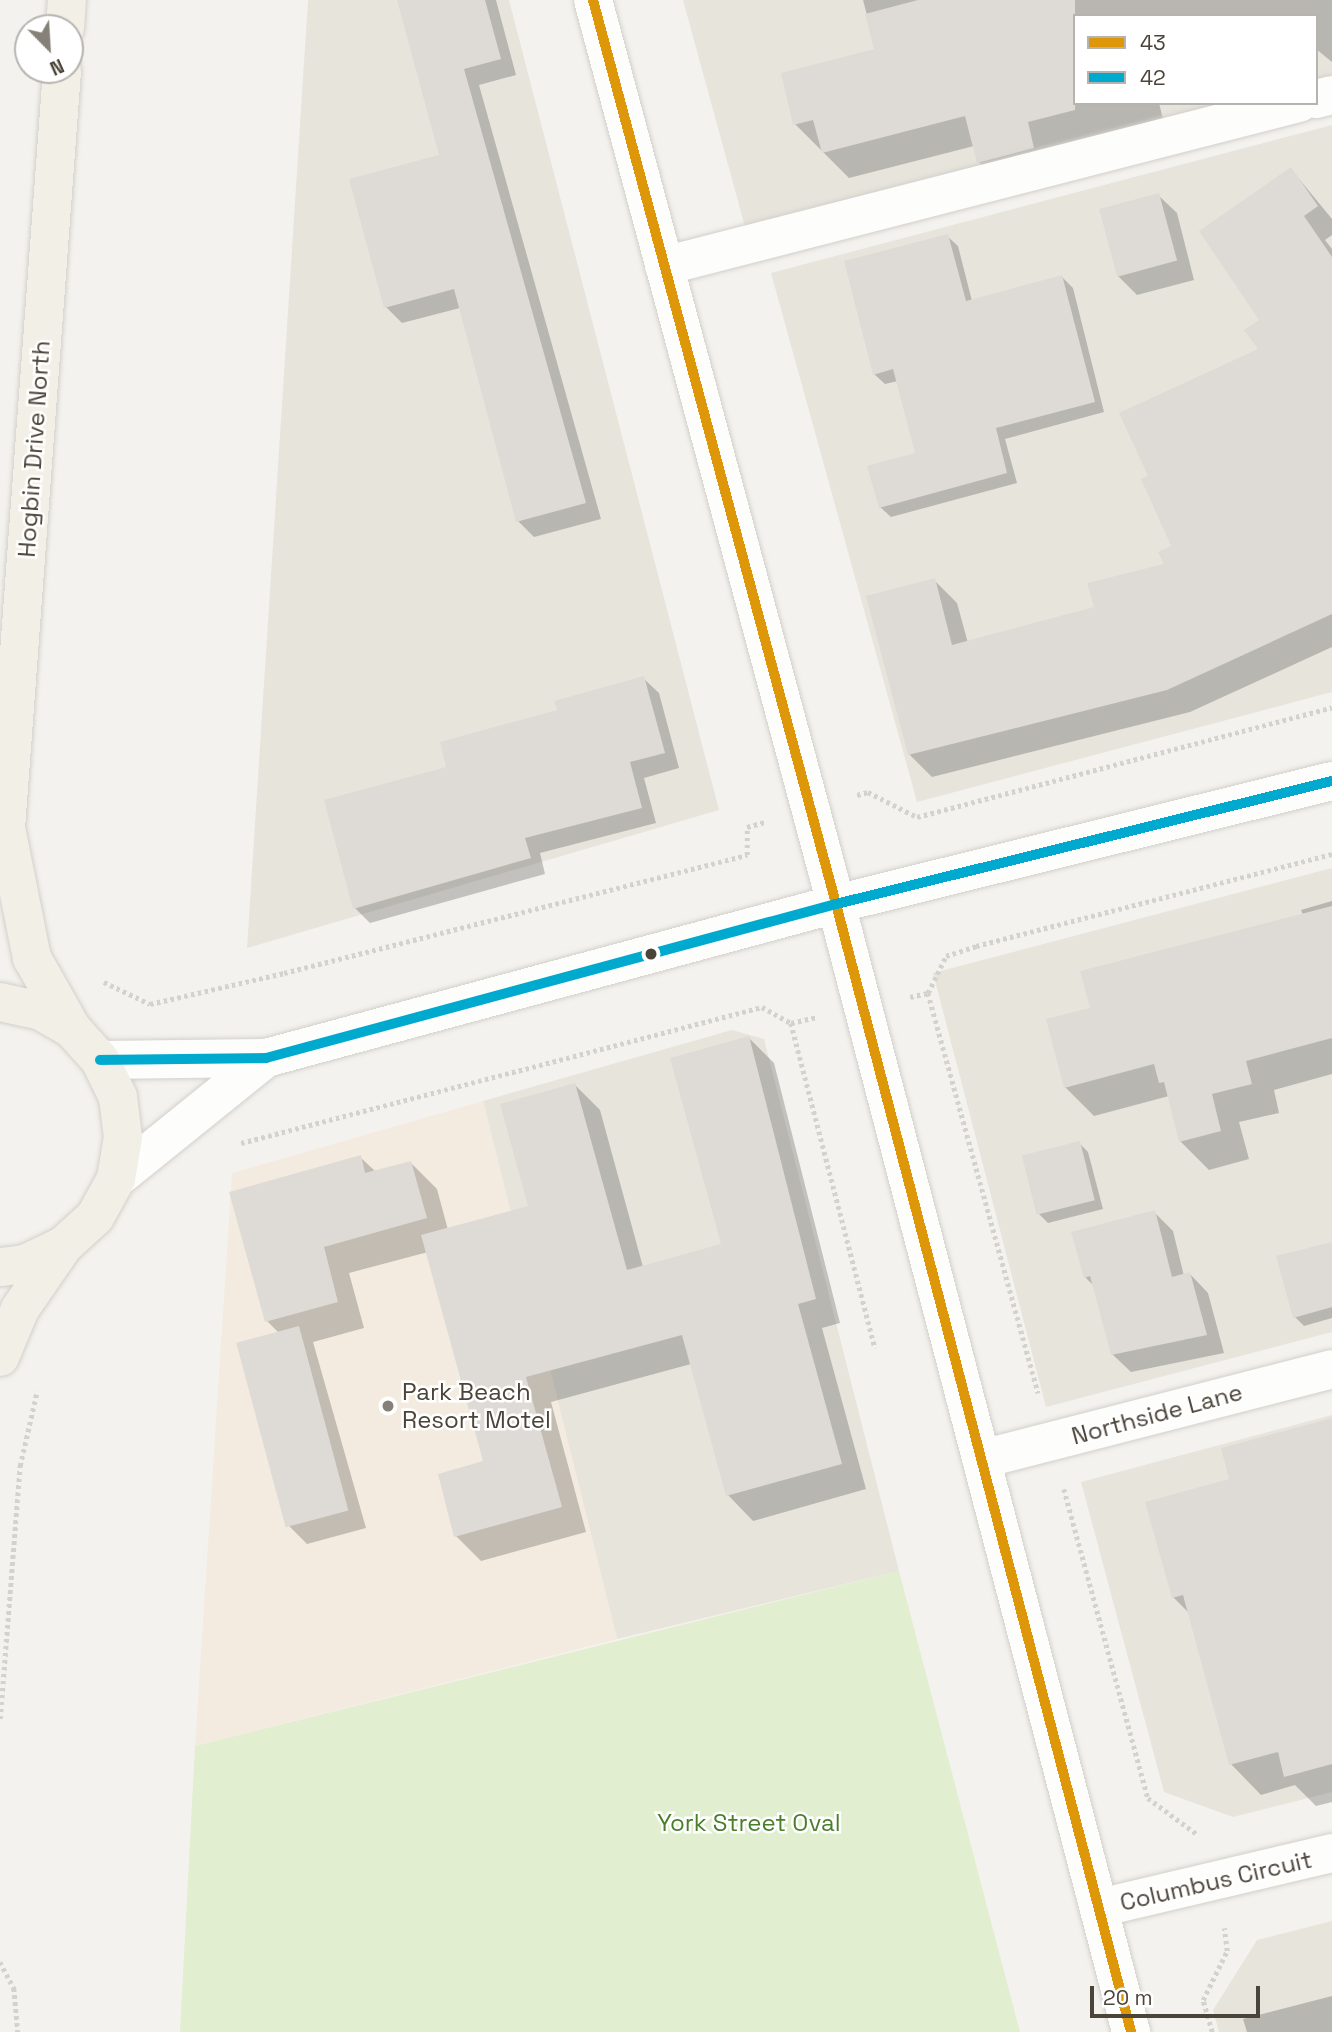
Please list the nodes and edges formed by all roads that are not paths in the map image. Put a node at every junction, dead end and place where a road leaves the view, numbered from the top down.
1 (593, 0) edge
2 (61, 84) edge
3 (1291, 105) edge
4 (664, 266) junction
5 (1332, 781) edge
6 (3, 836) edge
7 (836, 904) junction
8 (0, 1002) edge
9 (72, 1029) junction
10 (266, 1059) junction
11 (100, 1060) junction
12 (116, 1179) junction
13 (63, 1246) junction
14 (0, 1267) edge
15 (0, 1357) edge
16 (1332, 1369) edge
17 (982, 1459) junction
18 (1332, 1853) edge
19 (1099, 1908) junction
20 (1131, 2032) edge

1 - 4 street
2 - 6 main road, Hogbin Drive North
3 - 4 street
4 - 7 street
5 - 7 street
6 - 9 main road, Hogbin Drive North
7 - 10 street
7 - 17 street
8 - 9 main road
9 - 11 main road
10 - 11 street
10 - 12 street
11 - 12 main road
12 - 13 main road
13 - 14 main road
13 - 15 main road
16 - 17 street, Northside Lane
17 - 19 street
18 - 19 street, Columbus Circuit
19 - 20 street

